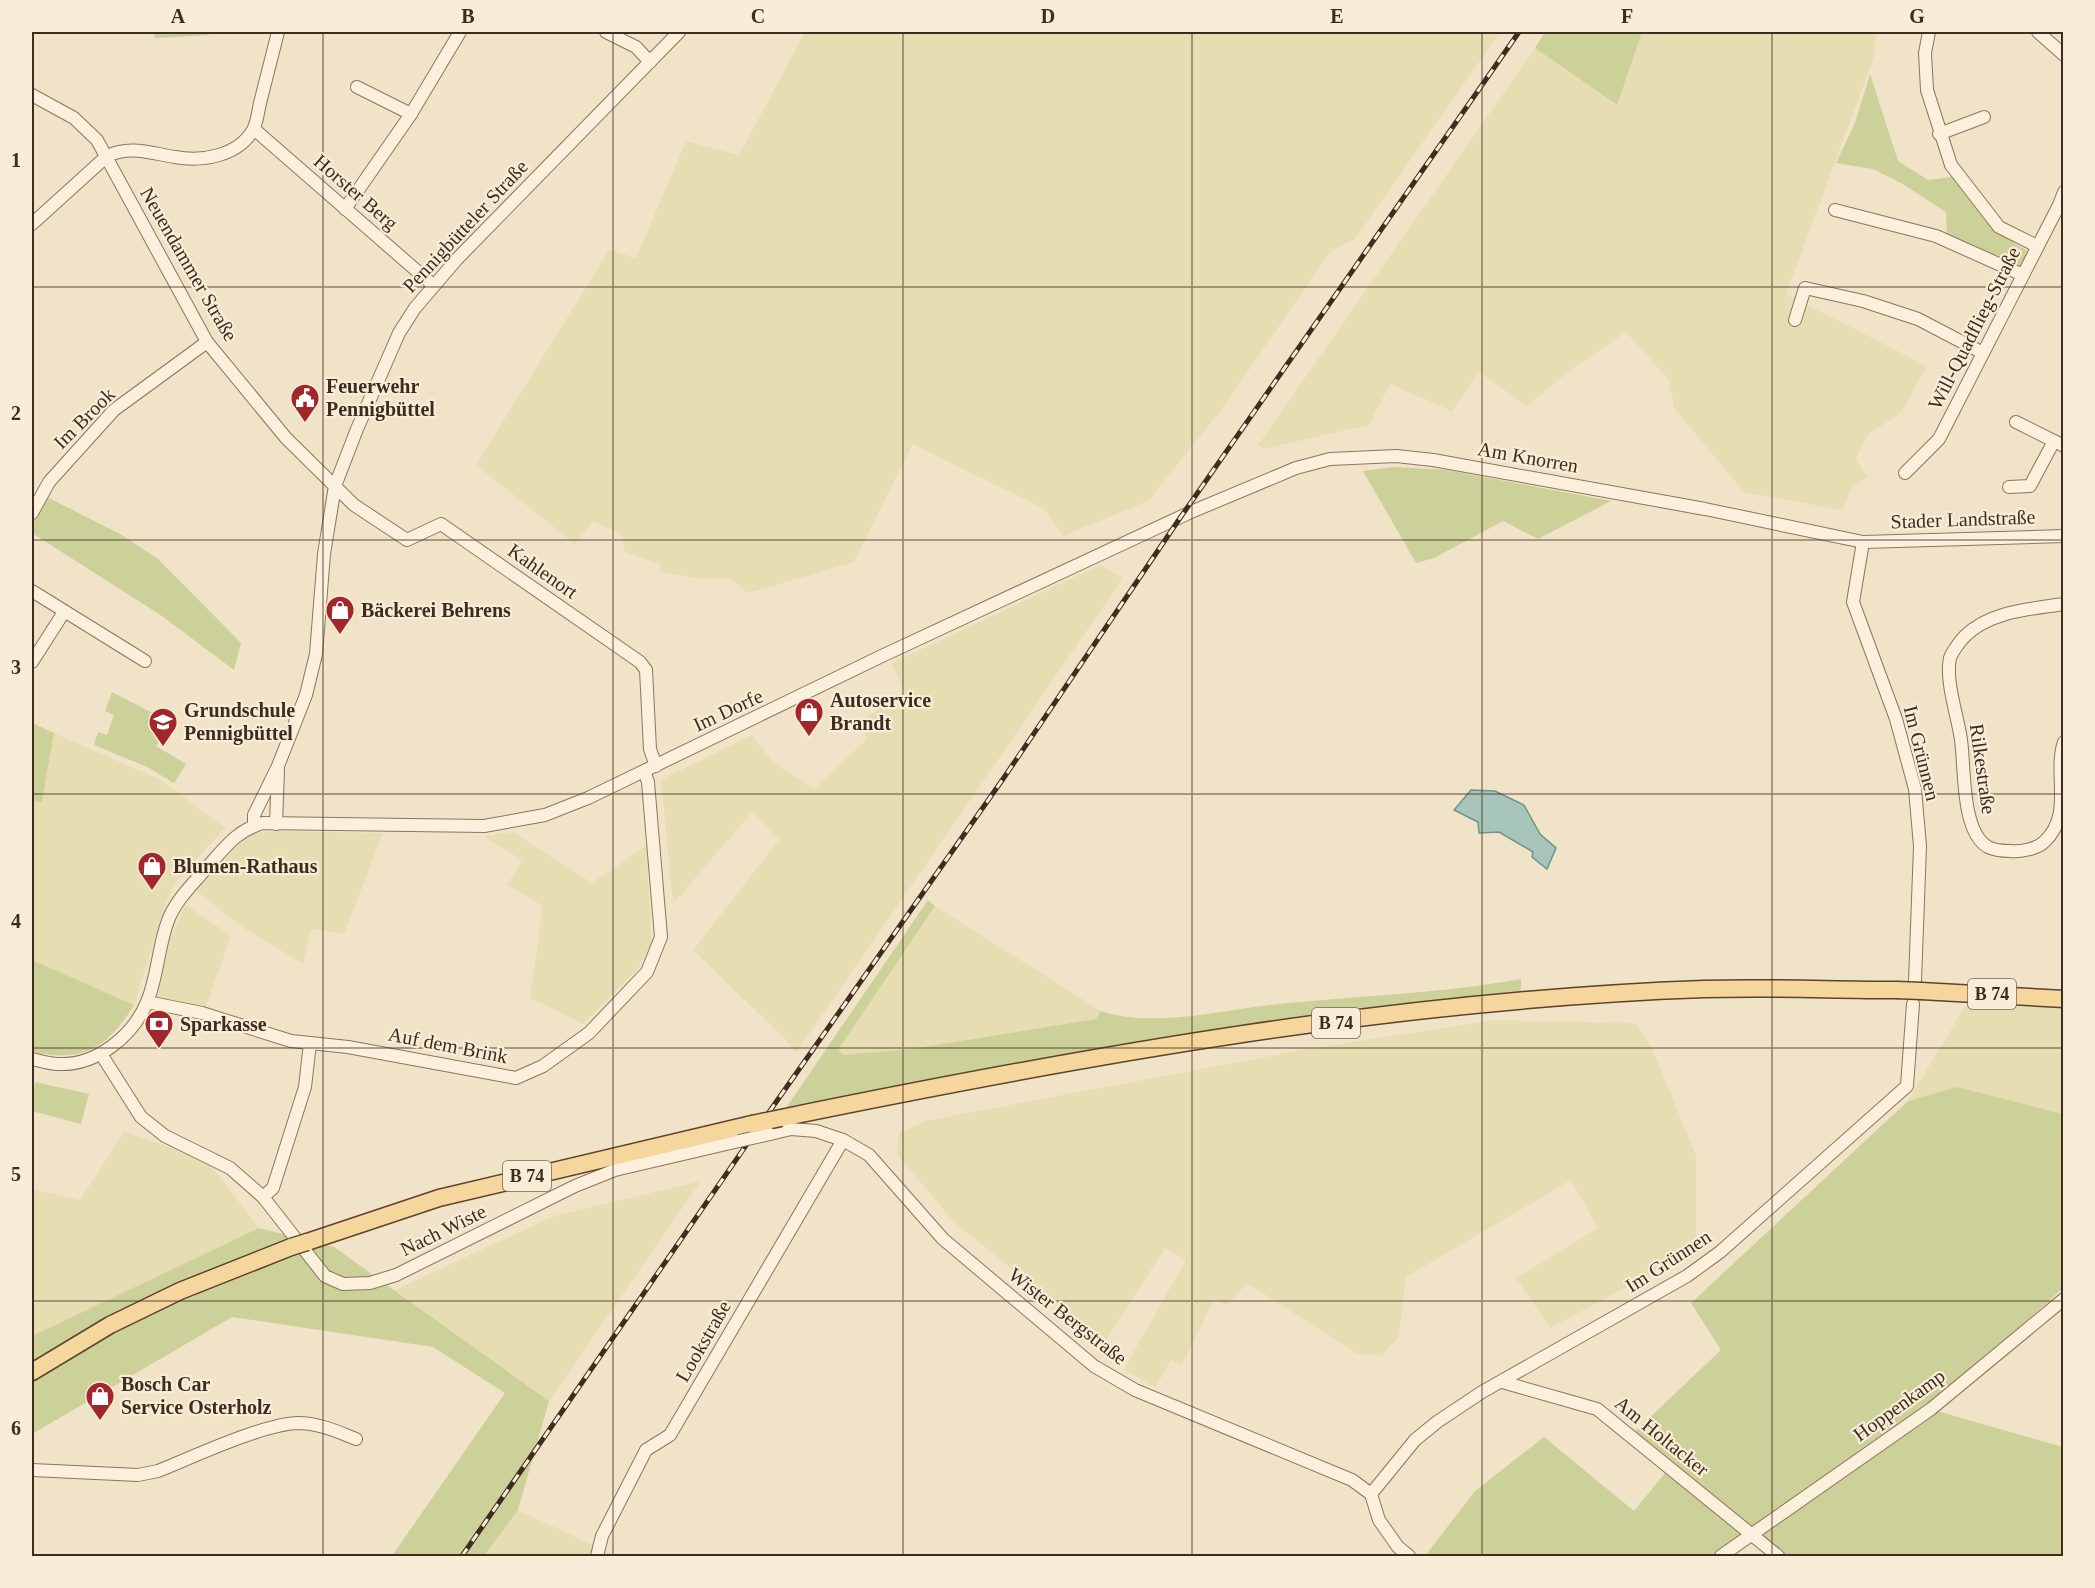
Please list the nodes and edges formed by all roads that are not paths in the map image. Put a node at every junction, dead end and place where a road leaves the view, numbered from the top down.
1 (278, 32) edge
2 (460, 32) edge
3 (606, 32) edge
4 (679, 32) edge
5 (1929, 32) edge
6 (2038, 32) edge
7 (2064, 55) edge
8 (650, 62) junction
9 (357, 87) dead end
10 (32, 95) edge
11 (411, 114) junction
12 (1984, 117) dead end
13 (254, 129) junction
14 (1939, 134) junction
15 (107, 156) junction
16 (2064, 192) edge
17 (345, 209) junction
18 (1835, 210) dead end
19 (32, 224) edge
20 (2037, 246) junction
21 (2023, 275) junction
22 (433, 285) junction
23 (1795, 320) dead end
24 (207, 342) junction
25 (1983, 353) junction
26 (2016, 422) dead end
27 (2059, 444) edge
28 (1905, 473) dead end
29 (335, 486) junction
30 (2009, 487) dead end
31 (32, 509) edge
32 (1191, 512) joint
33 (2064, 536) edge
34 (1863, 542) junction
35 (32, 591) edge
36 (2064, 604) edge
37 (64, 612) junction
38 (145, 661) dead end
39 (32, 662) edge
40 (2064, 742) edge
41 (278, 766) junction
42 (656, 766) junction
43 (644, 771) junction
44 (276, 824) junction
45 (254, 826) junction
46 (1916, 992) junction
47 (2064, 999) edge
48 (147, 1002) junction
49 (310, 1043) junction
50 (101, 1054) junction
51 (32, 1059) edge
52 (770, 1134) joint
53 (843, 1140) junction
54 (263, 1197) junction
55 (2064, 1299) edge
56 (32, 1372) edge
57 (1502, 1382) junction
58 (356, 1439) dead end
59 (32, 1470) edge
60 (1371, 1494) junction
61 (1750, 1534) junction
62 (597, 1557) edge
63 (1409, 1557) edge
64 (1721, 1557) edge
65 (1778, 1557) edge

1 - 13 street
2 - 11 street
3 - 8 street
4 - 8 street, Pennigbütteler Straße
5 - 14 street
6 - 7 street
8 - 22 street, Pennigbütteler Straße
9 - 11 street
10 - 15 street, Neuendammer Straße
11 - 17 street
12 - 14 street
13 - 15 street
13 - 17 street, Horster Berg
14 - 20 street
15 - 19 street
15 - 24 street, Neuendammer Straße
16 - 20 street, Will-Quadflieg-Straße
17 - 22 street, Horster Berg
18 - 21 street
20 - 21 street, Will-Quadflieg-Straße
21 - 25 street, Will-Quadflieg-Straße
22 - 29 street, Pennigbütteler Straße
23 - 25 street
24 - 29 street, Neuendammer Straße
24 - 31 street, Im Brook
25 - 28 street, Will-Quadflieg-Straße
26 - 27 street
27 - 30 street
29 - 41 street, Pennigbütteler Straße
29 - 42 street, Kahlenort
32 - 34 street, Am Knorren
32 - 42 street, Im Dorfe
33 - 34 street, Stader Landstraße
34 - 46 street, Im Grünnen
35 - 37 street
36 - 40 street, Rilkestraße
37 - 38 street
37 - 39 street
41 - 44 street, Pennigbütteler Straße
41 - 45 street, Pennigbütteler Straße
42 - 43 street, Im Dorfe
43 - 44 street, Im Dorfe
43 - 49 street, Auf dem Brink
44 - 45 street, Im Dorfe
45 - 48 street
46 - 47 main road, B 74
46 - 56 main road, B 74, bridge
46 - 57 street, Im Grünnen
48 - 49 street, Auf dem Brink
48 - 50 street
49 - 54 street
50 - 51 street
50 - 54 street, Nach Wiste
52 - 53 street, Wister Bergstraße
52 - 54 street, Nach Wiste, bridge
53 - 60 street, Wister Bergstraße
53 - 62 street, Lookstraße
55 - 61 street, Hoppenkamp
57 - 60 street, Im Grünnen
57 - 61 street, Am Holtacker
58 - 59 street
60 - 63 street
61 - 64 street, Hoppenkamp
61 - 65 street, Am Holtacker

